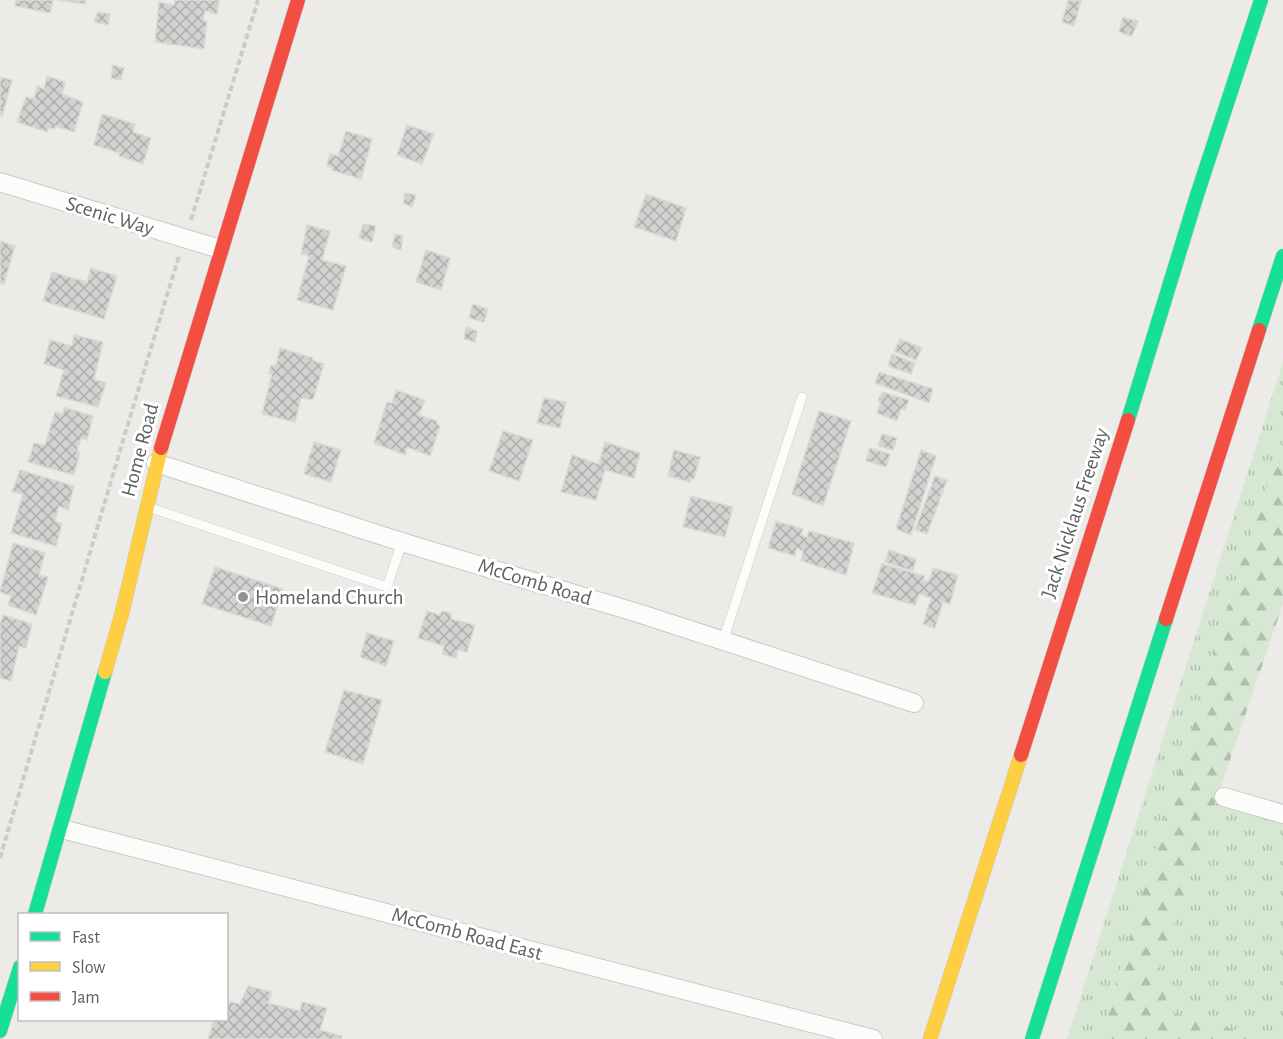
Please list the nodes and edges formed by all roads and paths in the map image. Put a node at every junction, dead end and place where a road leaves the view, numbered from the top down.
1 (258, 0) edge
2 (298, 0) edge
3 (1261, 0) edge
4 (0, 182) edge
5 (185, 239) junction
6 (220, 249) junction
7 (1283, 256) edge
8 (802, 397) dead end
9 (156, 463) junction
10 (146, 506) junction
11 (402, 542) junction
12 (723, 641) junction
13 (914, 703) dead end
14 (1224, 797) dead end
15 (1283, 814) edge
16 (62, 829) junction
17 (0, 858) edge
18 (36, 913) edge
19 (18, 973) edge
20 (2, 1020) edge
21 (873, 1039) edge
22 (930, 1039) edge
23 (1032, 1039) edge

1 - 5 path
2 - 6 main road, Home Road
3 - 22 main road, Jack Nicklaus Freeway
4 - 5 street, Scenic Way
5 - 6 street, Scenic Way
5 - 17 path
6 - 9 main road, Home Road
7 - 23 main road
8 - 12 lane
9 - 10 main road, Home Road
9 - 11 street, McComb Road
10 - 11 lane
10 - 16 main road, Home Road
11 - 12 street, McComb Road
12 - 13 street, McComb Road
14 - 15 street
16 - 18 main road, Home Road
16 - 21 street, McComb Road East
19 - 20 main road

